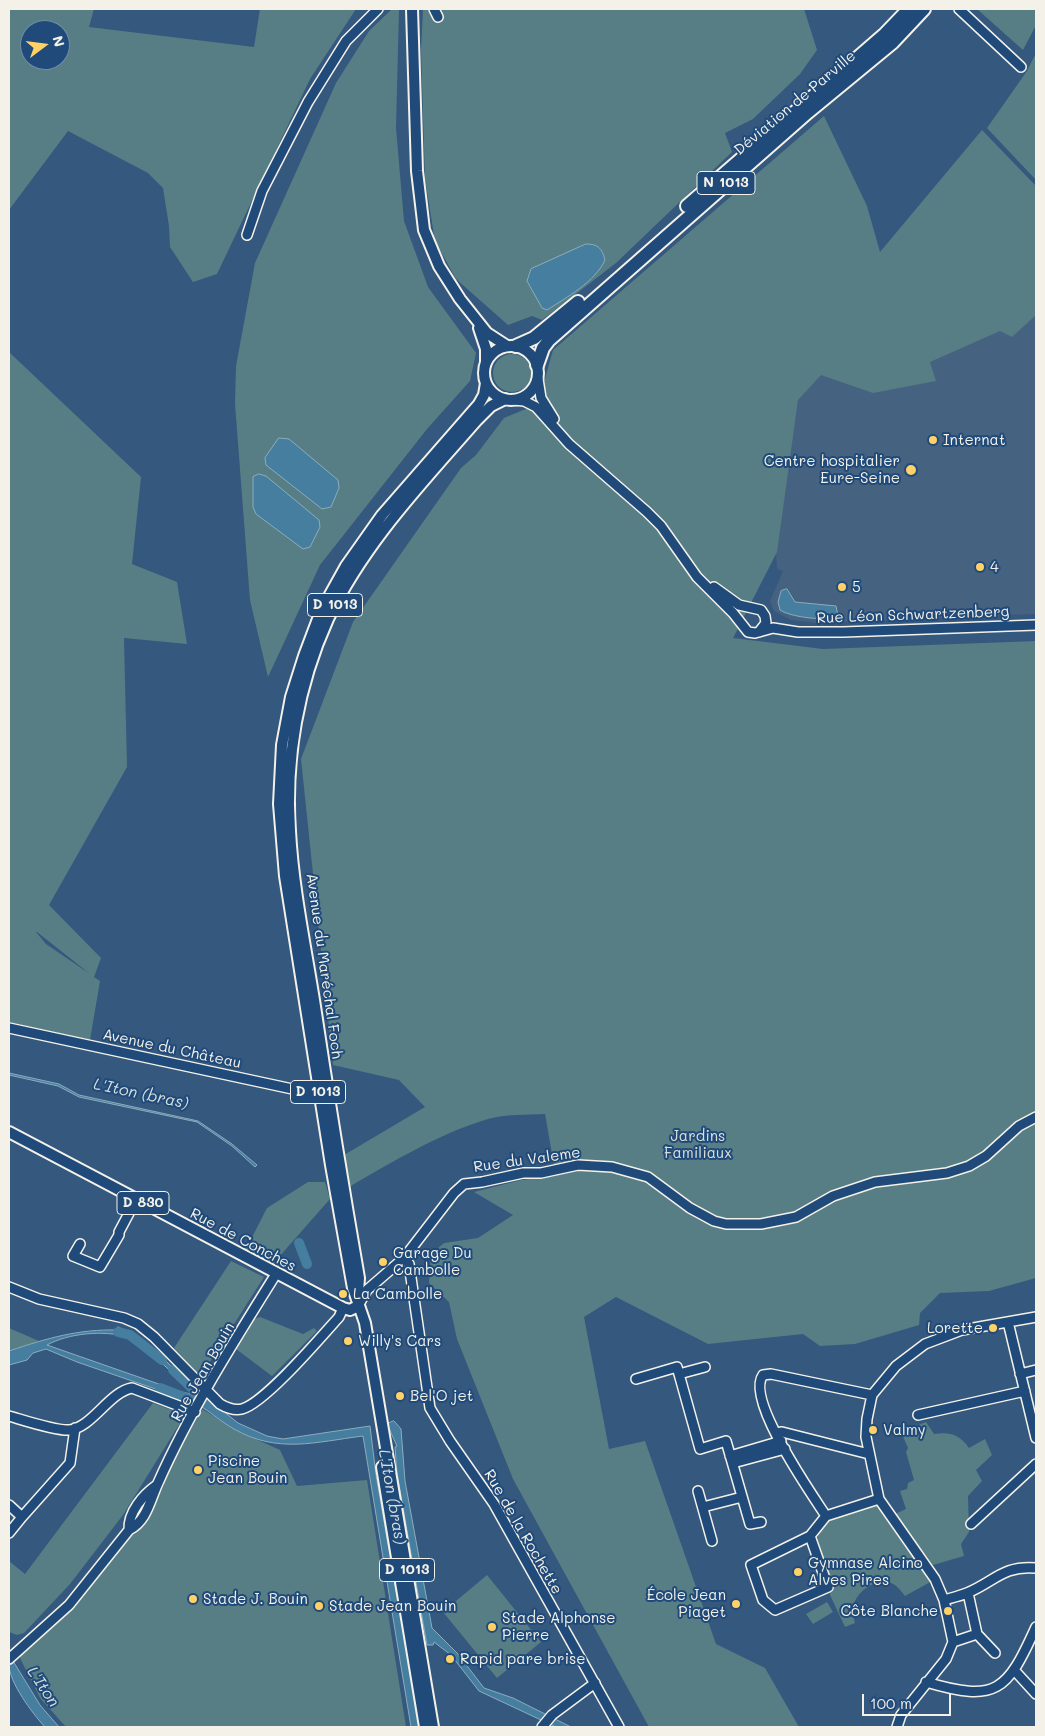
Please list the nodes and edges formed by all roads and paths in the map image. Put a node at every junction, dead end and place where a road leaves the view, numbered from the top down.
1 (378, 9) edge
2 (412, 9) edge
3 (910, 9) edge
4 (924, 9) edge
5 (959, 9) edge
6 (1021, 67) dead end
7 (247, 235) dead end
8 (477, 322) junction
9 (512, 346) junction
10 (486, 362) junction
11 (538, 365) junction
12 (538, 379) junction
13 (486, 383) junction
14 (510, 400) junction
15 (750, 608) junction
16 (765, 616) junction
17 (741, 623) junction
18 (1036, 624) edge
19 (791, 630) junction
20 (759, 632) junction
21 (9, 1028) edge
22 (324, 1097) junction
23 (1036, 1117) edge
24 (9, 1132) edge
25 (136, 1200) junction
26 (80, 1244) dead end
27 (404, 1258) junction
28 (276, 1274) junction
29 (9, 1287) edge
30 (358, 1306) junction
31 (342, 1308) junction
32 (1036, 1317) edge
33 (1008, 1322) junction
34 (704, 1367) dead end
35 (1036, 1370) edge
36 (679, 1374) junction
37 (1020, 1374) junction
38 (636, 1379) dead end
39 (1025, 1391) junction
40 (205, 1392) junction
41 (872, 1396) junction
42 (196, 1409) junction
43 (9, 1416) edge
44 (918, 1416) dead end
45 (1035, 1426) edge
46 (75, 1428) junction
47 (1036, 1438) edge
48 (781, 1441) junction
49 (869, 1454) junction
50 (731, 1459) junction
51 (1036, 1464) edge
52 (698, 1491) dead end
53 (742, 1496) junction
54 (879, 1499) junction
55 (9, 1505) edge
56 (702, 1507) junction
57 (22, 1516) junction
58 (826, 1516) junction
59 (761, 1522) dead end
60 (971, 1524) dead end
61 (9, 1533) edge
62 (810, 1536) junction
63 (712, 1541) dead end
64 (1036, 1568) edge
65 (968, 1593) junction
66 (944, 1600) junction
67 (1036, 1627) edge
68 (977, 1634) junction
69 (953, 1642) junction
70 (995, 1653) dead end
71 (10, 1658) edge
72 (1015, 1671) junction
73 (926, 1682) junction
74 (595, 1683) junction
75 (1036, 1694) edge
76 (543, 1725) edge
77 (425, 1727) edge
78 (433, 1727) edge
79 (619, 1727) edge
80 (897, 1727) edge

1 - 7 street
2 - 8 main road
3 - 9 highway, Déviation de Parville / N 1013
4 - 11 highway, Déviation de Parville / N 1013
5 - 6 street
8 - 9 main road
8 - 10 main road
9 - 10 main road
9 - 11 main road
10 - 13 main road
11 - 12 main road
12 - 14 main road
12 - 15 street
13 - 14 main road
13 - 22 main road, Avenue du Maréchal Foch / D 1013
14 - 17 street
14 - 22 main road, Avenue du Maréchal Foch / D 1013
15 - 16 street
15 - 17 street
16 - 19 street, Rue Léon Schwartzenberg
16 - 20 street
17 - 20 street
18 - 19 street, Rue Léon Schwartzenberg
19 - 20 street, Rue Léon Schwartzenberg
21 - 22 street, Avenue du Château
22 - 30 main road, Avenue du Maréchal Foch / D 1013
23 - 27 street, Rue du Valeme
24 - 25 main road, Rue de Conches / D 830
25 - 26 street
25 - 28 main road, Rue de Conches / D 830
27 - 30 street, Rue du Valeme
27 - 74 street, Rue de la Rochette
28 - 31 main road, Rue de Conches / D 830
28 - 40 street, Rue Jean Bouin
29 - 40 street
30 - 31 main road
30 - 77 main road, Avenue du Maréchal Foch / D 1013
30 - 78 main road, Avenue du Maréchal Foch / D 1013
31 - 40 street
32 - 33 street
33 - 37 street
33 - 41 street
34 - 36 street
35 - 37 street
36 - 38 street
36 - 50 street
37 - 39 street
39 - 44 street
39 - 45 street
40 - 42 street, Rue Jean Bouin
41 - 48 street
41 - 49 street
42 - 46 street
42 - 71 street, Rue Jean Bouin
43 - 46 street
45 - 47 street
46 - 57 street
48 - 49 street
48 - 50 street
48 - 58 street
49 - 54 street
50 - 53 street
51 - 60 street
52 - 56 street
53 - 56 street
53 - 59 street
54 - 58 street
54 - 66 street
55 - 57 street
56 - 63 street
57 - 61 street
58 - 62 street
62 - 62 street
64 - 65 street
65 - 66 street
65 - 68 street
66 - 69 street
67 - 72 street
68 - 69 street
68 - 70 street
69 - 73 street
72 - 73 street
72 - 75 street
73 - 80 street
74 - 76 street
74 - 79 street, Rue de la Rochette

